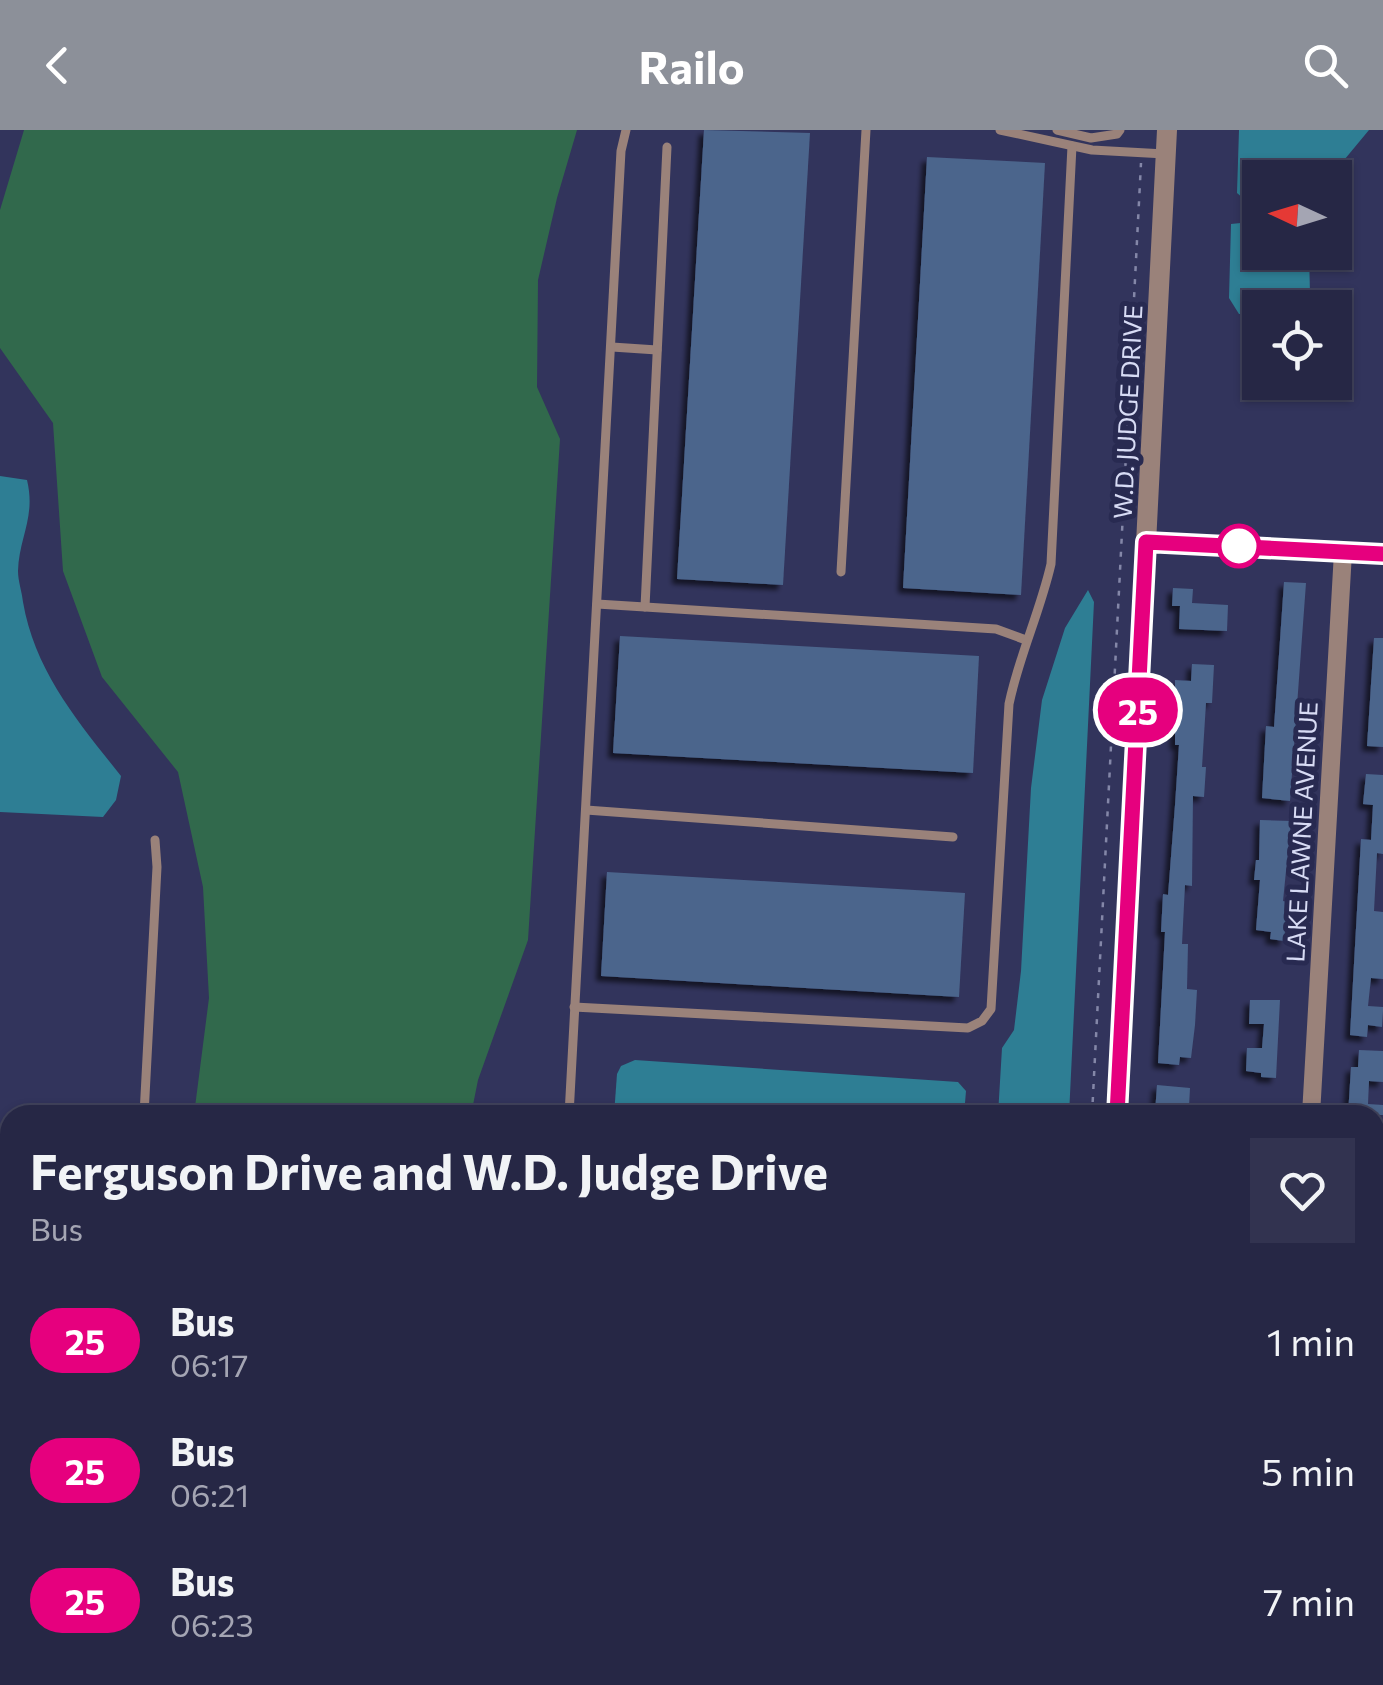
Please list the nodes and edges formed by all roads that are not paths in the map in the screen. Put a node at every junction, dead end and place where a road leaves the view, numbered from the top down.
1 (626, 130) edge
2 (866, 130) edge
3 (1000, 130) edge
4 (1057, 130) edge
5 (1120, 130) edge
6 (1167, 130) edge
7 (1072, 146) junction
8 (667, 147) dead end
9 (1166, 154) junction
10 (612, 348) junction
11 (657, 350) junction
12 (1146, 542) junction
13 (1343, 552) junction
14 (1383, 554) edge
15 (842, 572) dead end
16 (597, 604) junction
17 (645, 607) junction
18 (1026, 640) junction
19 (586, 810) junction
20 (953, 837) dead end
21 (154, 840) dead end
22 (574, 1007) junction
23 (145, 1105) edge
24 (569, 1105) edge
25 (1117, 1105) edge
26 (1312, 1105) edge

1 - 10 lane
2 - 15 lane
3 - 7 lane
4 - 5 lane
6 - 9 street, W.D. JUDGE DRIVE
7 - 9 lane
7 - 18 lane
8 - 11 lane
9 - 12 street, W.D. JUDGE DRIVE
10 - 11 lane
10 - 16 lane
11 - 17 lane
12 - 13 street
12 - 25 street, W.D. JUDGE DRIVE
13 - 14 street
13 - 26 street, LAKE LAWNE AVENUE
16 - 17 lane
16 - 19 lane
17 - 18 lane
18 - 22 lane
19 - 20 lane
19 - 22 lane
21 - 23 lane
22 - 24 lane

